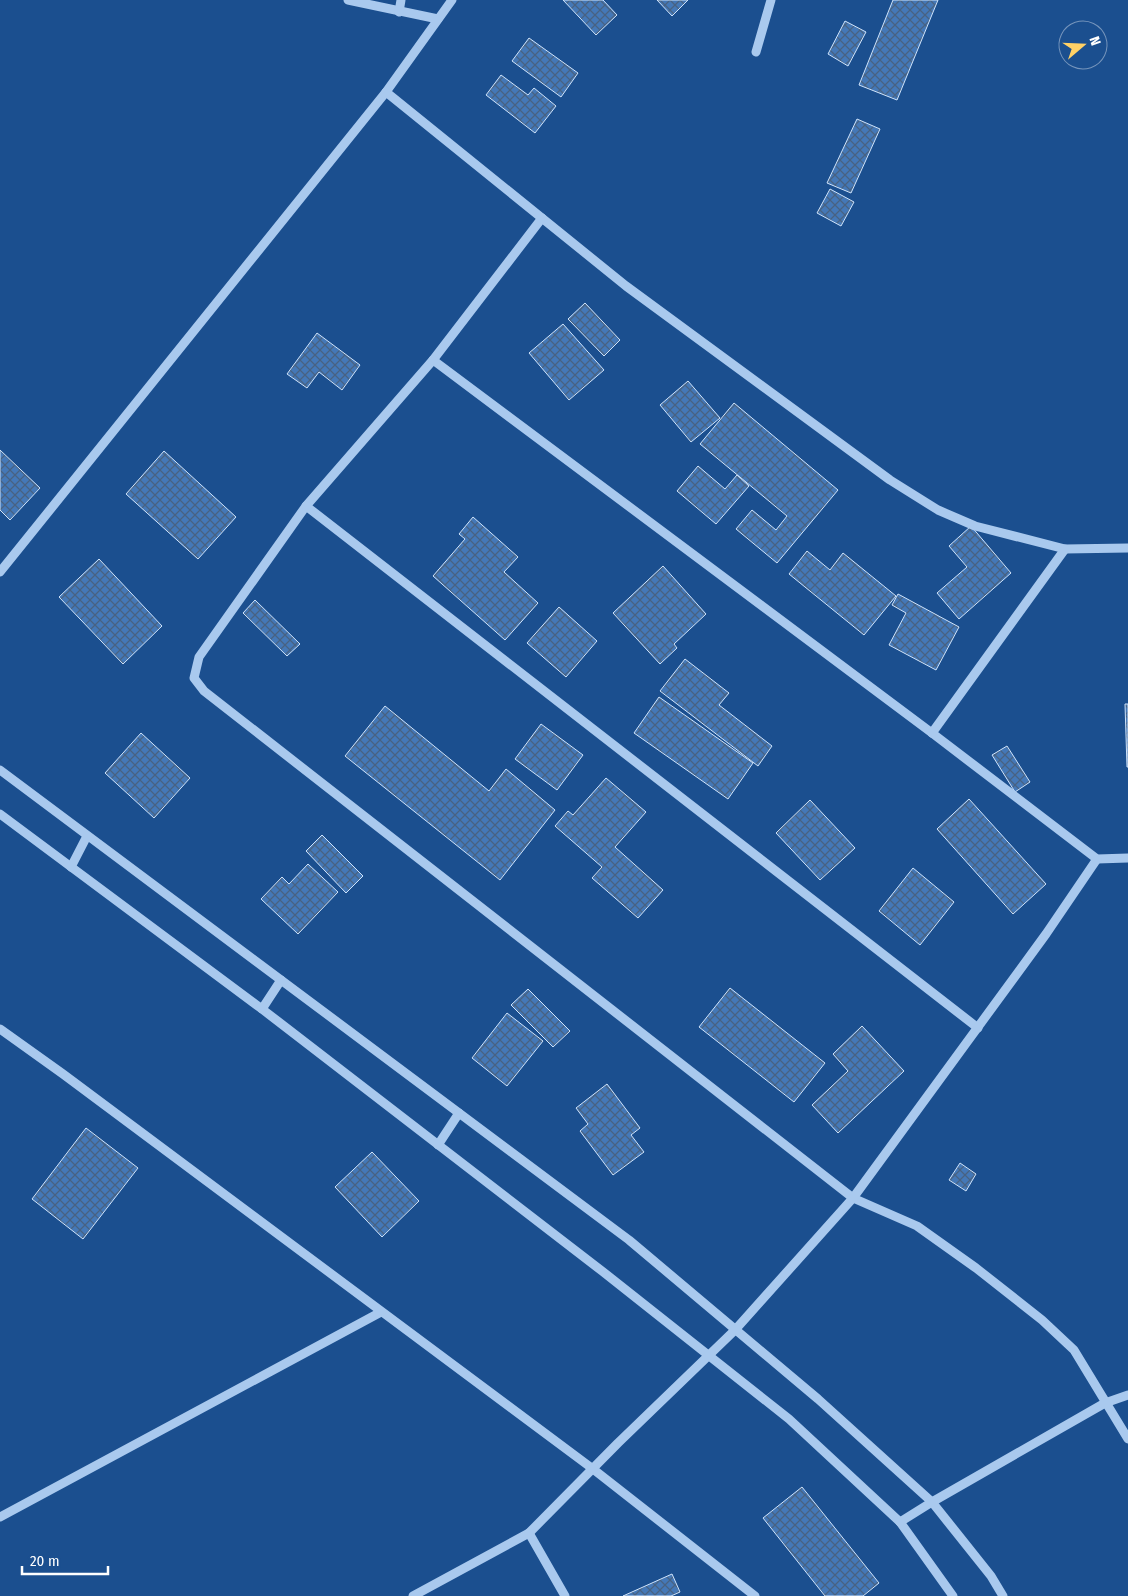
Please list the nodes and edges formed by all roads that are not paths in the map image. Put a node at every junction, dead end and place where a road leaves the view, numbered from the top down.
1 (348, 0) edge
2 (401, 0) edge
3 (452, 0) edge
4 (771, 0) edge
5 (399, 12) junction
6 (438, 19) junction
7 (756, 52) dead end
8 (386, 92) junction
9 (542, 218) junction
10 (433, 360) junction
11 (306, 506) junction
12 (1128, 548) edge
13 (1065, 549) junction
14 (0, 572) edge
15 (932, 733) junction
16 (0, 770) edge
17 (0, 814) edge
18 (87, 836) junction
19 (1128, 858) edge
20 (1097, 859) junction
21 (70, 867) junction
22 (281, 980) junction
23 (262, 1009) junction
24 (978, 1028) junction
25 (0, 1029) edge
26 (459, 1113) junction
27 (438, 1145) junction
28 (853, 1198) junction
29 (381, 1312) junction
30 (736, 1330) junction
31 (710, 1356) junction
32 (1128, 1395) edge
33 (1105, 1403) junction
34 (1128, 1439) edge
35 (593, 1469) junction
36 (932, 1502) junction
37 (0, 1517) edge
38 (900, 1522) junction
39 (529, 1533) junction
40 (413, 1596) edge
41 (564, 1596) edge
42 (755, 1596) edge
43 (953, 1596) edge
44 (1003, 1596) edge

1 - 5 street
2 - 5 street
3 - 6 street
4 - 7 street
5 - 6 street
6 - 8 street
8 - 9 street
8 - 14 street
9 - 10 street
9 - 13 street
10 - 11 street
10 - 15 street
11 - 24 street
11 - 28 street
12 - 13 street
13 - 15 street
15 - 20 street
16 - 18 street
17 - 21 street
18 - 21 street
18 - 22 street
19 - 20 street
20 - 24 street
21 - 23 street
22 - 23 street
22 - 26 street
23 - 27 street
24 - 28 street
25 - 29 street
26 - 27 street
26 - 30 street
27 - 31 street
28 - 30 street
28 - 33 street
29 - 35 street
29 - 37 street
30 - 31 street
30 - 36 street
31 - 35 street
31 - 38 street
32 - 33 street
33 - 34 street
33 - 36 street
35 - 39 street
35 - 42 street
36 - 38 street
36 - 44 street
38 - 43 street
39 - 40 street
39 - 41 street

